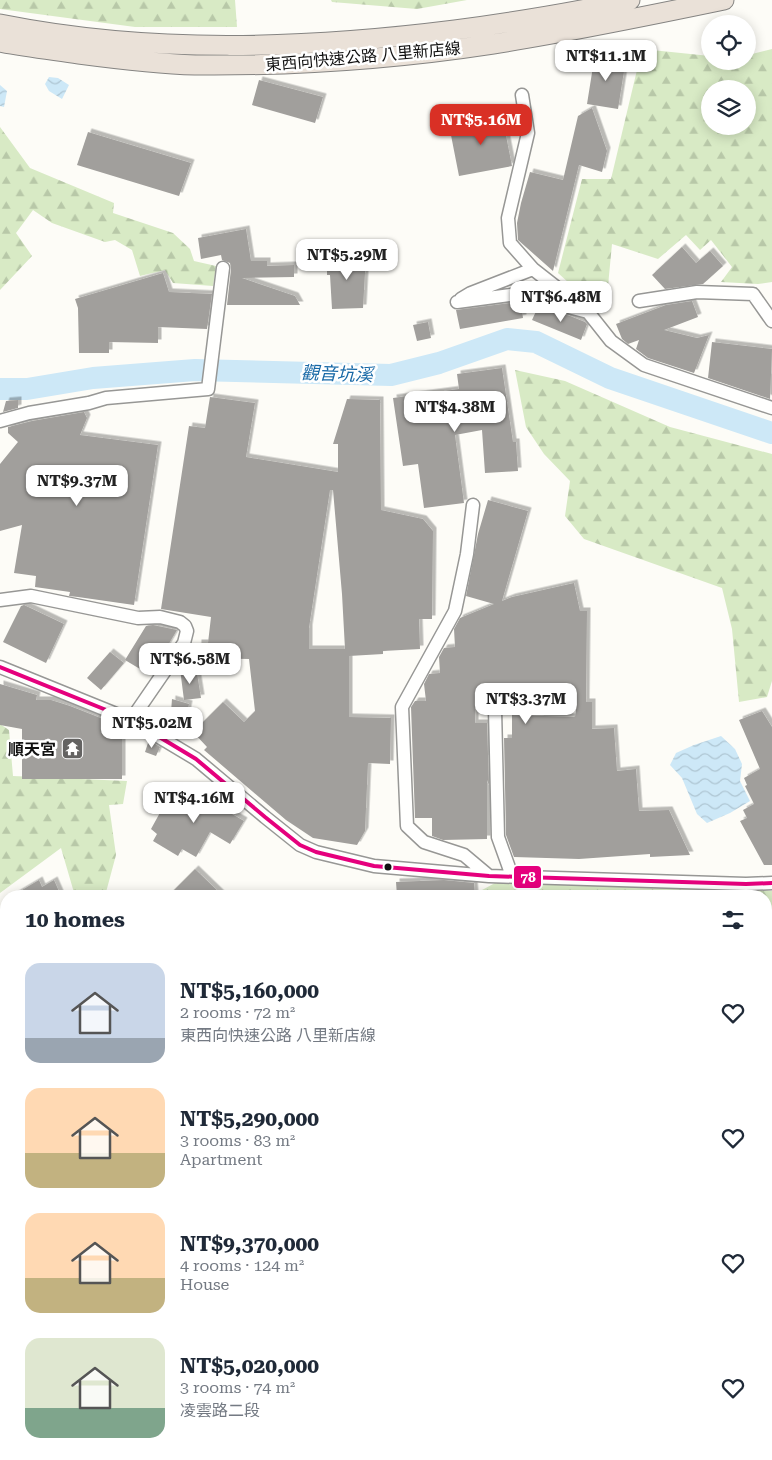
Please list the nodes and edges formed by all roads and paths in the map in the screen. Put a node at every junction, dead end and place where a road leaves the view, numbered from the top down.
1 (630, 0) edge
2 (724, 0) edge
3 (610, 14) junction
4 (0, 24) edge
5 (0, 42) edge
6 (330, 52) junction
7 (522, 96) dead end
8 (223, 268) dead end
9 (533, 269) junction
10 (638, 301) dead end
11 (588, 312) junction
12 (772, 321) edge
13 (772, 408) edge
14 (0, 421) edge
15 (473, 505) dead end
16 (0, 600) edge
17 (0, 667) edge
18 (495, 709) dead end
19 (131, 720) junction
20 (490, 876) junction
21 (512, 876) junction
22 (772, 883) edge

1 - 3 highway, 東西向快速公路 八里新店線
2 - 3 highway, 東西向快速公路 八里新店線
3 - 6 highway, 東西向快速公路 八里新店線
3 - 6 highway, 東西向快速公路 八里新店線
4 - 6 highway, 東西向快速公路 八里新店線
5 - 6 highway, 東西向快速公路 八里新店線
7 - 9 street
8 - 14 street
9 - 11 street
9 - 11 street
10 - 12 street
11 - 13 street
15 - 20 street
16 - 19 street
17 - 19 street
18 - 21 street
19 - 20 street
20 - 21 street
21 - 22 street

